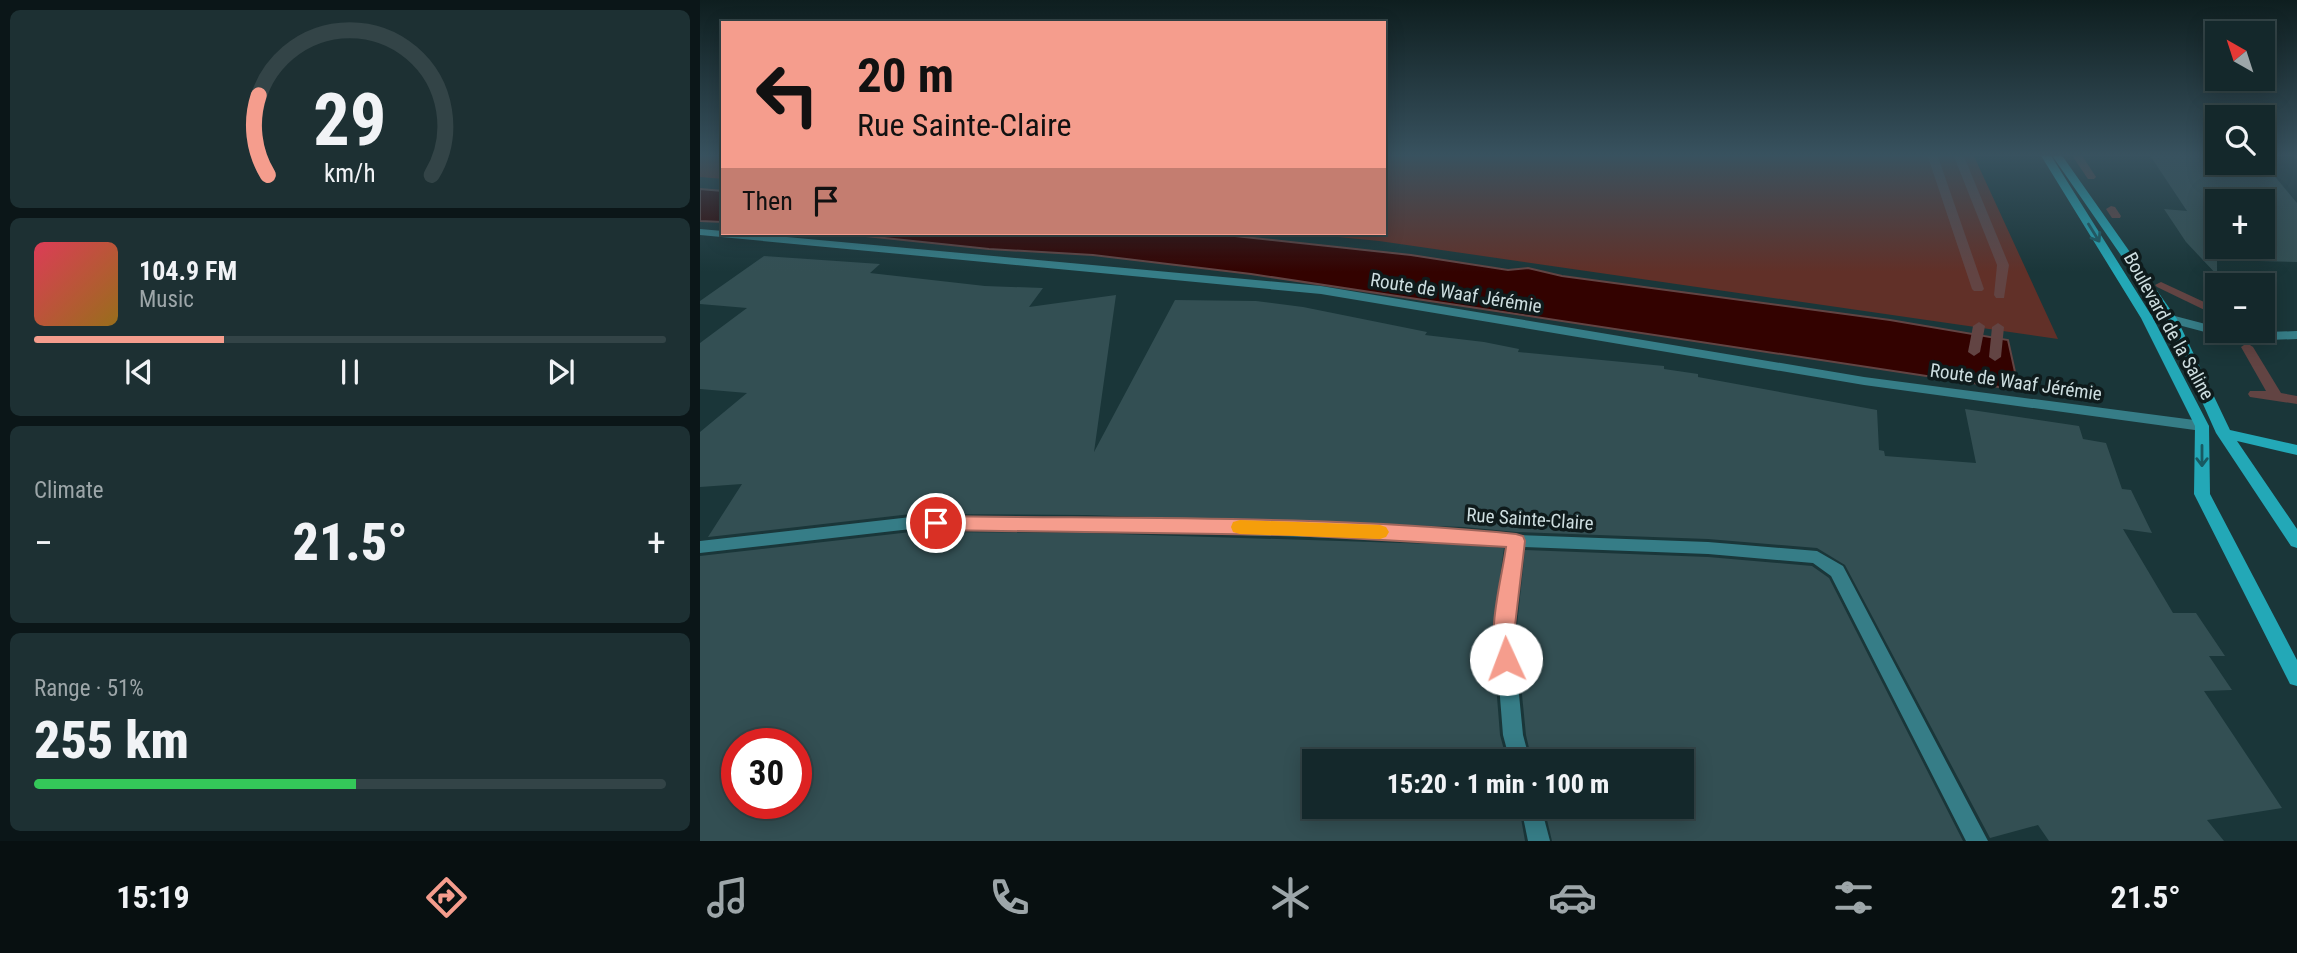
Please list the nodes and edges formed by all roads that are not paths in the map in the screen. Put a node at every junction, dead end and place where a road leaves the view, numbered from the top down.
1 (2069, 193) edge
2 (2084, 193) edge
3 (700, 232) edge
4 (721, 234) edge
5 (732, 235) edge
6 (2171, 318) junction
7 (2297, 335) edge
8 (2203, 426) junction
9 (2225, 434) junction
10 (2297, 450) edge
11 (1516, 541) junction
12 (2297, 542) edge
13 (700, 547) edge
14 (2297, 678) edge
15 (1517, 749) edge
16 (1534, 819) edge
17 (1539, 841) edge
18 (1977, 841) edge

1 -> 8 main road, Boulevard de la Saline
2 - 6 main road, Boulevard de la Saline
3 - 4 street, Route de Waaf Jérémie
5 - 8 street, Route de Waaf Jérémie
6 - 7 street
6 - 9 main road, Boulevard de la Saline
8 - 9 main road
8 -> 14 main road, Boulevard de la Saline
9 - 10 main road
9 - 12 main road, Boulevard de la Saline
11 - 13 street, Rue Sainte-Claire
11 - 15 street
11 - 18 street, Rue Sainte-Claire
16 - 17 street

